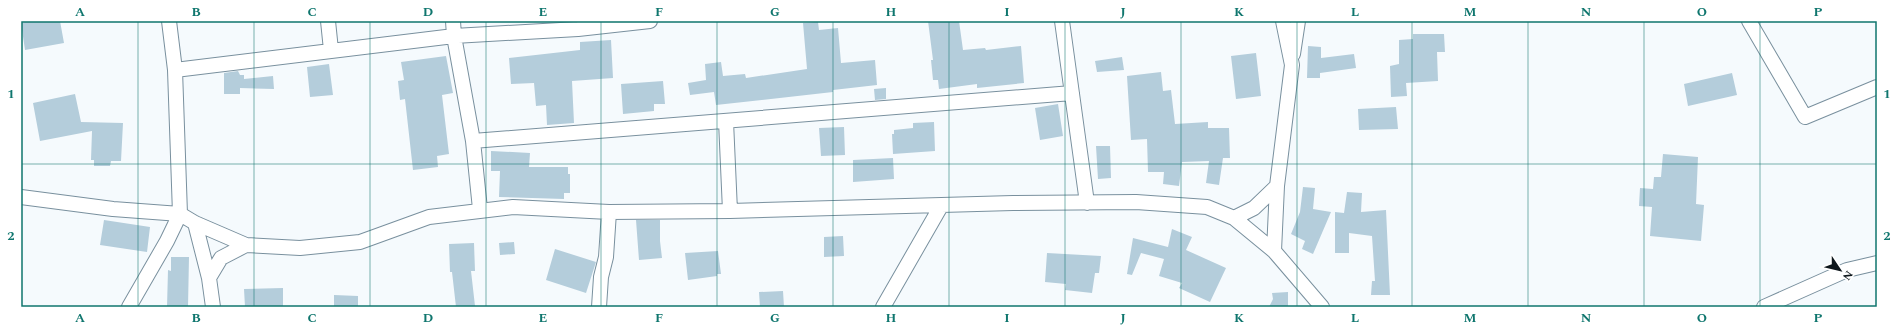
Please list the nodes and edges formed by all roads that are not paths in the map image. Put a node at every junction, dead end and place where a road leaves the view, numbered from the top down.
1 (169, 21) edge
2 (328, 21) edge
3 (453, 21) edge
4 (650, 21) edge
5 (1062, 21) edge
6 (1283, 21) edge
7 (1298, 21) edge
8 (1749, 21) edge
9 (454, 36) junction
10 (331, 50) junction
11 (1292, 65) junction
12 (175, 70) junction
13 (1877, 87) edge
14 (1072, 93) junction
15 (726, 121) junction
16 (473, 141) junction
17 (1277, 186) junction
18 (21, 197) edge
19 (1087, 202) junction
20 (941, 206) junction
21 (480, 210) junction
22 (730, 211) junction
23 (609, 212) junction
24 (180, 214) junction
25 (1234, 218) junction
26 (195, 223) junction
27 (246, 245) junction
28 (1274, 251) junction
29 (1877, 263) edge
30 (209, 278) junction
31 (129, 307) edge
32 (213, 307) edge
33 (599, 307) edge
34 (883, 307) edge
35 (1322, 307) edge
36 (1764, 307) edge

1 - 12 street
2 - 10 street
3 - 9 street
4 - 9 street
5 - 14 street
6 - 11 street
7 - 11 street
8 - 13 street
9 - 10 street
9 - 16 street
10 - 12 street
11 - 17 street
12 - 24 street
14 - 15 street
14 - 19 street
15 - 16 street
15 - 22 street
16 - 21 street
17 - 25 street
17 - 28 street
18 - 24 street
19 - 20 street
19 - 25 street
20 - 22 street
20 - 34 street
21 - 23 street
21 - 27 street
22 - 23 street
23 - 33 street
24 - 26 street
24 - 31 street
25 - 28 street
26 - 27 street
26 - 30 street
27 - 30 street
28 - 35 street
29 - 36 street
30 - 32 street

